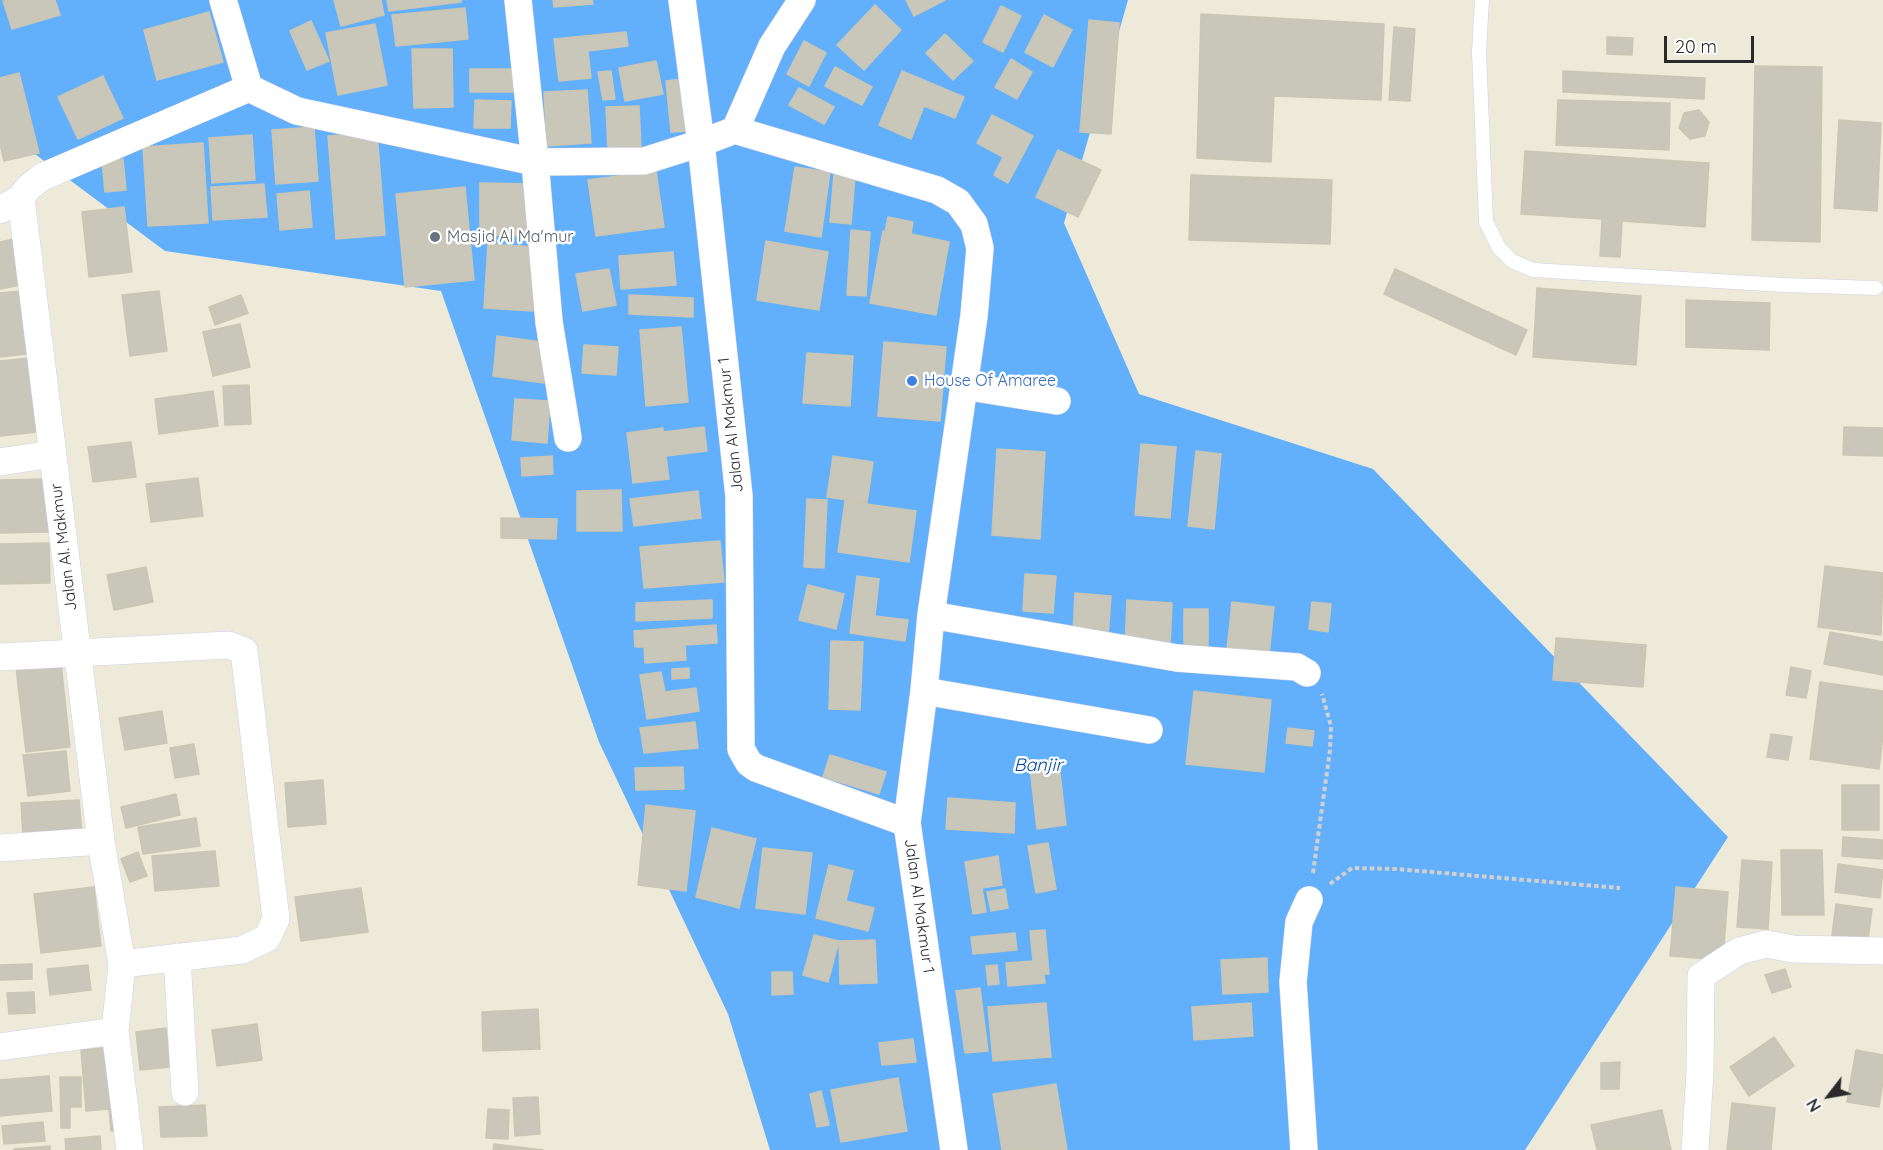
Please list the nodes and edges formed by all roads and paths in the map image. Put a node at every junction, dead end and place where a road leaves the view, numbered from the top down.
1 (518, 0) edge
2 (682, 0) edge
3 (802, 0) edge
4 (1482, 0) edge
5 (226, 10) edge
6 (249, 88) junction
7 (735, 130) junction
8 (701, 143) junction
9 (535, 162) junction
10 (11, 204) edge
11 (1876, 288) dead end
12 (963, 387) junction
13 (1057, 401) dead end
14 (568, 438) dead end
15 (53, 454) junction
16 (0, 462) edge
17 (931, 615) junction
18 (77, 652) junction
19 (0, 657) edge
20 (1308, 673) joint
21 (924, 691) junction
22 (1149, 730) dead end
23 (907, 823) junction
24 (101, 842) junction
25 (0, 848) edge
26 (1620, 888) dead end
27 (1309, 900) junction
28 (1883, 951) edge
29 (177, 957) junction
30 (122, 964) junction
31 (115, 1031) junction
32 (0, 1047) edge
33 (185, 1092) dead end
34 (130, 1150) edge
35 (954, 1150) edge
36 (1304, 1150) edge
37 (1695, 1150) edge

1 - 9 street
2 - 8 street, Jalan Al Makmur 1
3 - 7 street
4 - 11 lane
5 - 6 street
6 - 9 street
6 - 10 street, Jalan Al. Makmur
7 - 8 street
7 - 12 street
8 - 9 street
8 - 23 street, Jalan Al Makmur 1
9 - 14 street
10 - 15 street, Jalan Al. Makmur
12 - 13 street
12 - 17 street
15 - 16 street
15 - 18 street, Jalan Al. Makmur
17 - 20 street
17 - 21 street
18 - 19 street
18 - 24 street, Jalan Al. Makmur
18 - 29 street
20 - 27 path
21 - 22 street
21 - 23 street
23 - 35 street, Jalan Al Makmur 1
24 - 25 street
24 - 30 street, Jalan Al. Makmur
26 - 27 path
27 - 36 street
28 - 37 street
29 - 30 street
29 - 33 street
30 - 31 street, Jalan Al. Makmur
31 - 32 street
31 - 34 street, Jalan Al. Makmur

